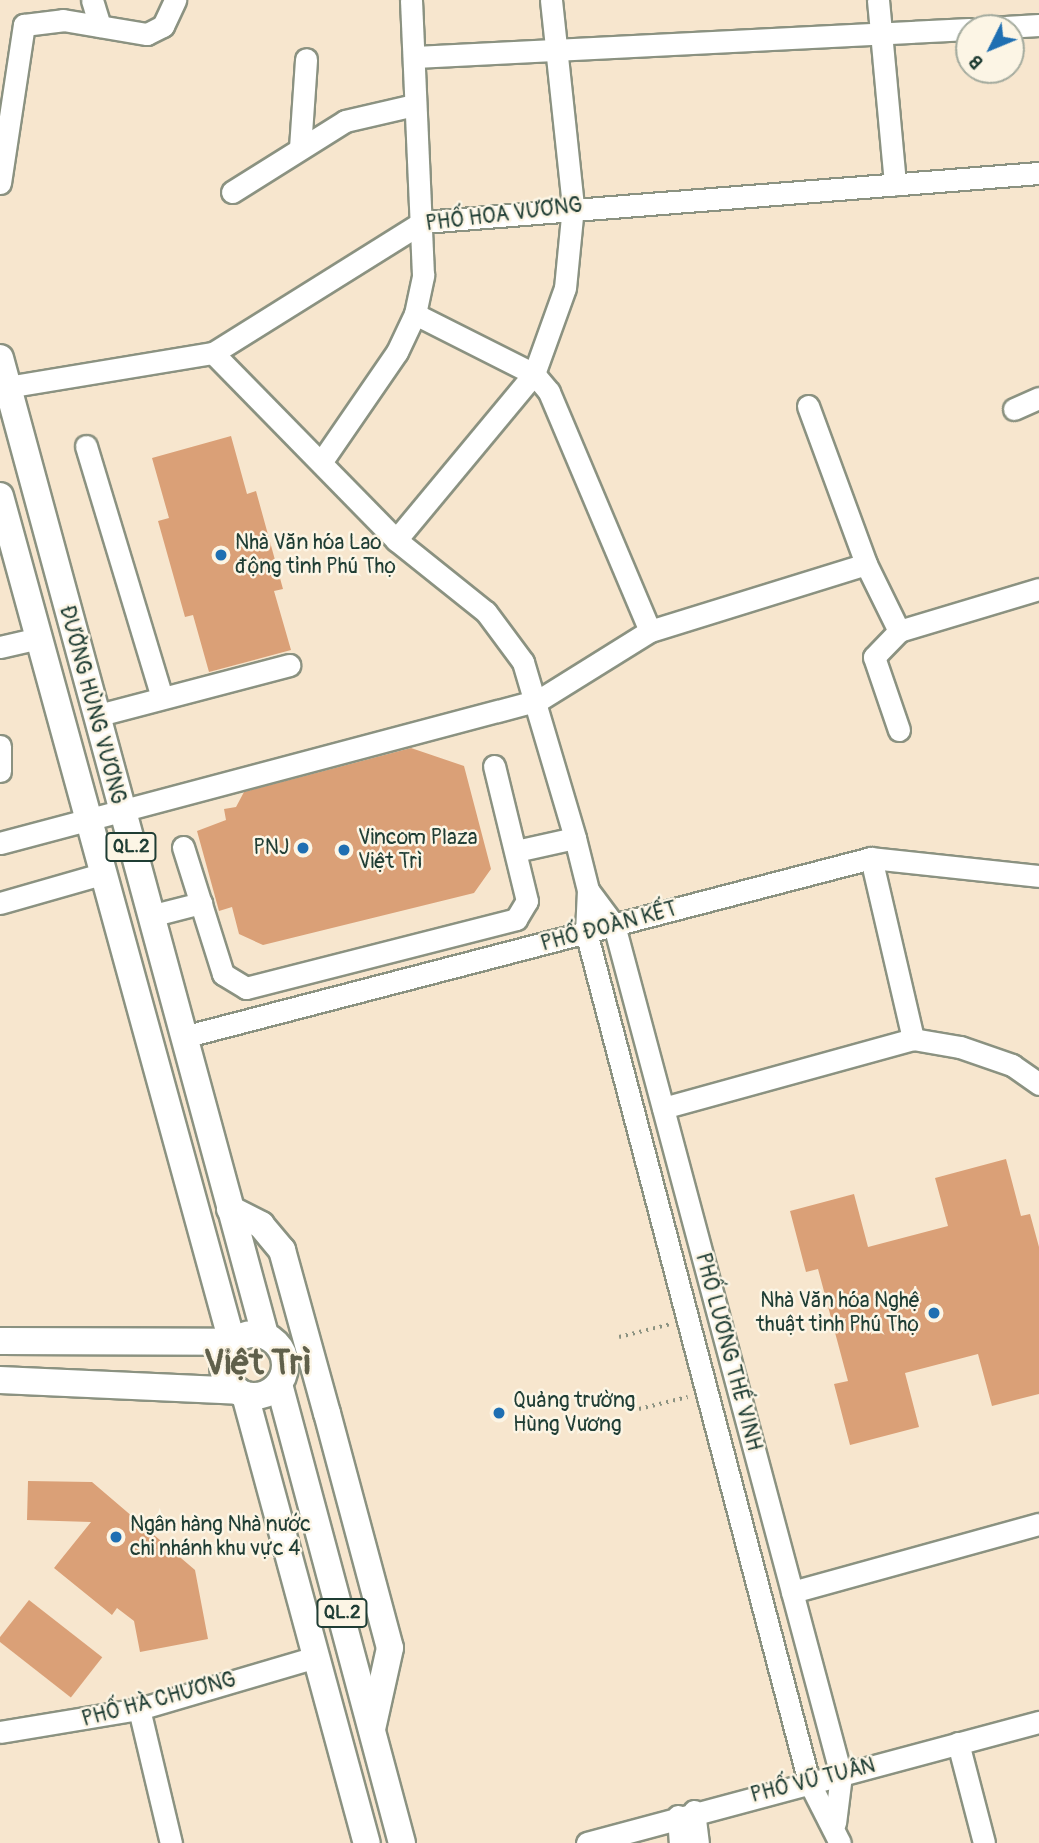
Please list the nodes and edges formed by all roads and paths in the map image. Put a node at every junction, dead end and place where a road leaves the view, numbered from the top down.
1 (92, 0) edge
2 (411, 0) edge
3 (551, 0) edge
4 (878, 0) edge
5 (169, 4) edge
6 (100, 26) junction
7 (955, 30) edge
8 (880, 35) junction
9 (555, 53) junction
10 (415, 57) junction
11 (306, 59) dead end
12 (414, 105) junction
13 (300, 148) junction
14 (1039, 173) edge
15 (0, 183) edge
16 (895, 184) junction
17 (232, 192) dead end
18 (573, 206) junction
19 (423, 222) junction
20 (415, 314) junction
21 (213, 353) junction
22 (0, 358) edge
23 (534, 374) junction
24 (7, 387) junction
25 (1039, 398) edge
26 (808, 406) dead end
27 (1014, 409) dead end
28 (86, 446) dead end
29 (322, 461) junction
30 (0, 496) edge
31 (397, 540) junction
32 (866, 564) junction
33 (1039, 589) edge
34 (650, 631) junction
35 (900, 631) junction
36 (38, 638) junction
37 (0, 647) edge
38 (289, 664) dead end
39 (162, 698) junction
40 (539, 700) junction
41 (95, 716) junction
42 (899, 730) dead end
43 (0, 746) edge
44 (494, 766) dead end
45 (0, 771) edge
46 (121, 812) junction
47 (87, 821) junction
48 (575, 838) junction
49 (0, 843) edge
50 (183, 847) dead end
51 (516, 851) junction
52 (871, 858) junction
53 (101, 874) junction
54 (1039, 876) edge
55 (588, 890) junction
56 (0, 903) edge
57 (201, 903) junction
58 (150, 916) junction
59 (614, 925) junction
60 (586, 932) junction
61 (183, 1037) junction
62 (914, 1039) junction
63 (1039, 1084) edge
64 (663, 1108) junction
65 (230, 1209) junction
66 (688, 1320) junction
67 (265, 1335) junction
68 (619, 1337) dead end
69 (0, 1341) edge
70 (232, 1342) junction
71 (728, 1351) junction
72 (698, 1359) junction
73 (0, 1380) edge
74 (279, 1384) junction
75 (707, 1392) junction
76 (241, 1393) junction
77 (639, 1409) dead end
78 (1039, 1524) edge
79 (792, 1592) junction
80 (316, 1657) junction
81 (139, 1709) junction
82 (1039, 1722) edge
83 (372, 1729) junction
84 (0, 1732) edge
85 (958, 1743) junction
86 (841, 1775) junction
87 (809, 1782) junction
88 (686, 1813) junction
89 (838, 1833) edge
90 (171, 1843) edge
91 (367, 1843) edge
92 (402, 1843) edge
93 (587, 1843) edge
94 (680, 1843) edge
95 (698, 1843) edge
96 (984, 1843) edge

1 - 6 street
2 - 10 street
3 - 9 street
4 - 8 street
5 - 6 street
6 - 15 street
7 - 8 street
8 - 9 street
8 - 16 street
9 - 10 street
9 - 18 street
10 - 12 street
11 - 13 street
12 - 13 street
12 - 19 street
13 - 17 street
14 - 16 street, PHỐ HOA VƯƠNG
16 - 18 street, PHỐ HOA VƯƠNG
18 - 19 street, PHỐ HOA VƯƠNG
18 - 23 street
19 - 20 street
19 - 21 street, PHỐ HOA VƯƠNG
20 - 23 street
20 - 29 street
21 - 24 street, PHỐ HOA VƯƠNG
21 - 29 street, PHỐ LƯƠNG THẾ VINH
22 - 24 main road, ĐƯỜNG HÙNG VƯƠNG / QL.2
23 - 31 street
23 - 34 street
24 - 41 main road, ĐƯỜNG HÙNG VƯƠNG / QL.2
25 - 27 street
26 - 32 street
28 - 39 street
29 - 31 street, PHỐ LƯƠNG THẾ VINH
30 - 36 main road, ĐƯỜNG HÙNG VƯƠNG / QL.2
31 - 40 street, PHỐ LƯƠNG THẾ VINH
32 - 34 street
32 - 35 street
33 - 35 street
34 - 40 street
35 - 42 street
36 - 37 street
36 - 47 main road, ĐƯỜNG HÙNG VƯƠNG / QL.2
38 - 39 street
39 - 41 street
40 - 46 street
40 - 48 street, PHỐ LƯƠNG THẾ VINH
41 - 46 main road, ĐƯỜNG HÙNG VƯƠNG / QL.2
43 - 45 street
44 - 51 street
46 - 47 street
46 - 58 main road, ĐƯỜNG HÙNG VƯƠNG / QL.2
47 - 49 street
47 - 53 main road, ĐƯỜNG HÙNG VƯƠNG / QL.2
48 - 51 street
48 - 55 street, PHỐ LƯƠNG THẾ VINH
50 - 57 street
51 - 57 street
52 - 54 street, PHỐ ĐOÀN KẾT
52 - 59 street, PHỐ ĐOÀN KẾT
52 - 62 street
53 - 56 street
53 - 70 main road, ĐƯỜNG HÙNG VƯƠNG / QL.2
55 - 59 street, PHỐ LƯƠNG THẾ VINH
55 - 60 street, PHỐ LƯƠNG THẾ VINH
57 - 58 street
58 - 61 main road, ĐƯỜNG HÙNG VƯƠNG / QL.2
59 - 60 street, PHỐ ĐOÀN KẾT
59 - 64 street, PHỐ LƯƠNG THẾ VINH
60 - 61 street, PHỐ ĐOÀN KẾT
60 - 66 street, PHỐ LƯƠNG THẾ VINH
61 - 65 main road, ĐƯỜNG HÙNG VƯƠNG / QL.2
62 - 63 street
62 - 64 street
64 - 71 street, PHỐ LƯƠNG THẾ VINH
65 - 67 main road, ĐƯỜNG HÙNG VƯƠNG / QL.2
65 - 83 main road
66 - 68 path
66 - 72 street, PHỐ LƯƠNG THẾ VINH
67 - 70 main road
67 - 74 main road, QL.2
69 - 70 main road
70 - 76 main road, QL.2
71 - 72 street
71 - 79 street, PHỐ LƯƠNG THẾ VINH
72 - 75 street, PHỐ LƯƠNG THẾ VINH
73 - 76 main road
74 - 76 main road
74 - 83 main road, QL.2
75 - 77 path
75 - 87 street, PHỐ LƯƠNG THẾ VINH
76 - 80 main road, QL.2
78 - 79 street
79 - 86 street, PHỐ LƯƠNG THẾ VINH
80 - 81 street, PHỐ HÀ CHƯƠNG
80 - 91 main road, QL.2
81 - 84 street, PHỐ HÀ CHƯƠNG
81 - 90 street
82 - 85 street, PHỐ VŨ TUÂN
83 - 92 main road, QL.2
85 - 86 street, PHỐ VŨ TUÂN
85 - 96 street
86 - 87 street, PHỐ VŨ TUÂN
86 - 89 street, PHỐ LƯƠNG THẾ VINH
87 - 88 street, PHỐ VŨ TUÂN
87 - 89 street, PHỐ LƯƠNG THẾ VINH
88 - 93 street, PHỐ VŨ TUÂN
88 - 94 street
88 - 95 street

